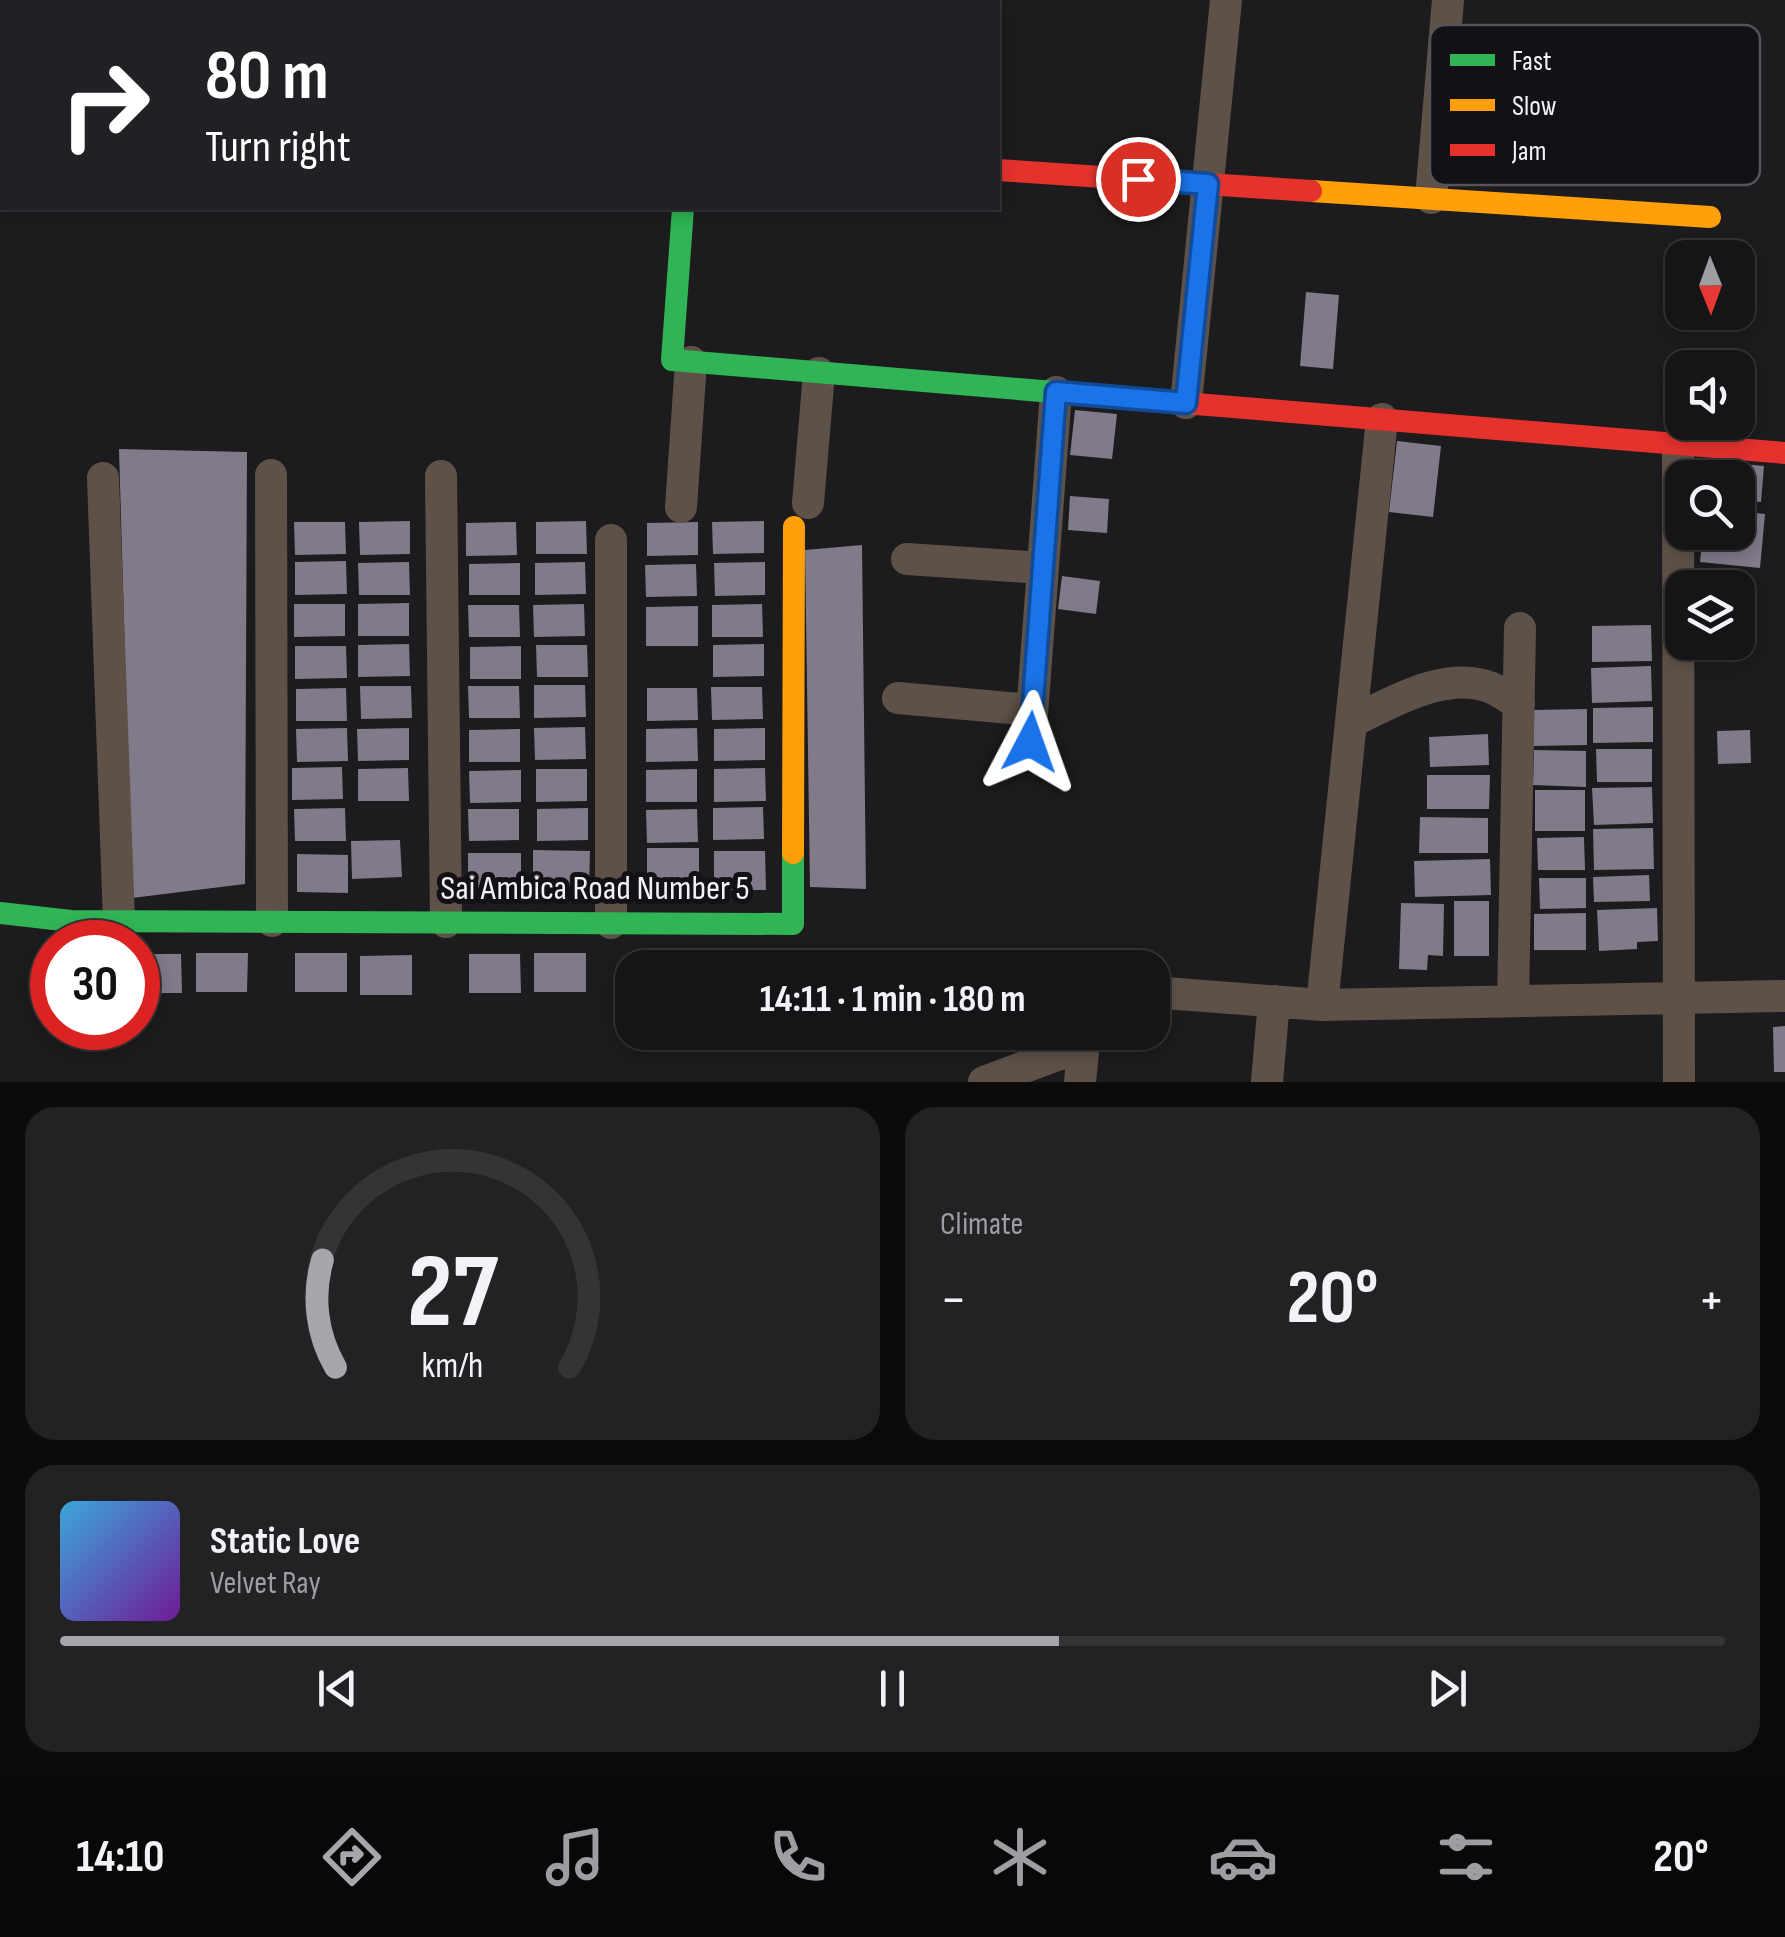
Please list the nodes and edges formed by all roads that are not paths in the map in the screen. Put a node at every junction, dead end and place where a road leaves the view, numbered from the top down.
1 (1226, 0) edge
2 (1448, 0) edge
3 (1446, 25) edge
4 (1000, 170) edge
5 (1208, 184) junction
6 (1432, 185) edge
7 (1431, 198) junction
8 (683, 210) edge
9 (1710, 217) dead end
10 (682, 361) junction
11 (819, 373) junction
12 (1056, 392) junction
13 (1186, 403) junction
14 (1382, 419) junction
15 (1678, 444) junction
16 (1785, 452) edge
17 (272, 475) dead end
18 (442, 476) dead end
19 (103, 478) dead end
20 (681, 507) dead end
21 (801, 515) joint
22 (610, 540) dead end
23 (908, 559) dead end
24 (1043, 568) junction
25 (1520, 628) dead end
26 (898, 698) dead end
27 (1519, 704) junction
28 (1350, 722) junction
29 (0, 913) edge
30 (62, 920) edge
31 (119, 920) edge
32 (160, 921) edge
33 (272, 922) junction
34 (446, 922) junction
35 (610, 923) junction
36 (1170, 993) edge
37 (1785, 996) edge
38 (1677, 998) junction
39 (1274, 1001) junction
40 (1512, 1001) junction
41 (1322, 1005) junction
42 (1058, 1050) edge
43 (1083, 1050) edge
44 (984, 1082) edge
45 (1080, 1082) edge
46 (1267, 1082) edge
47 (1680, 1082) edge

1 - 5 street
2 - 3 street
4 - 5 street
5 - 7 street
5 - 13 street
6 - 7 street
7 - 9 street
8 - 10 street
10 - 11 street
10 - 20 street
11 - 12 street
11 - 21 street
12 - 13 street
12 - 24 street
13 - 14 street
14 - 15 street
14 - 28 street
15 - 16 street
15 - 38 street
17 - 33 street
18 - 34 street
19 - 31 street
21 - 35 street, Sai Ambica Road Number 5
22 - 35 street
23 - 24 street
24 - 26 street
25 - 27 street
27 - 28 street
27 - 40 street
28 - 41 street
29 - 30 street, Sai Ambica Road Number 5
32 - 33 street, Sai Ambica Road Number 5
33 - 34 street, Sai Ambica Road Number 5
34 - 35 street, Sai Ambica Road Number 5
36 - 39 street
37 - 38 street
38 - 40 street
38 - 47 street
39 - 41 street
39 - 46 street
40 - 41 street
42 - 44 street
43 - 45 street

